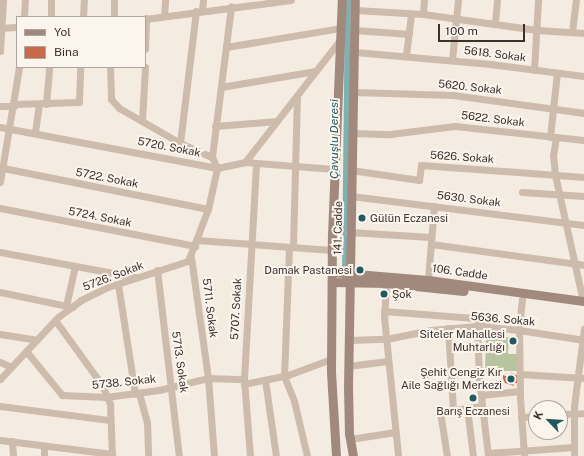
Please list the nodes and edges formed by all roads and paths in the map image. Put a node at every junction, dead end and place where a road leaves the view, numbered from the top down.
1 (3, 0) edge
2 (25, 0) edge
3 (51, 0) edge
4 (84, 0) edge
5 (114, 0) edge
6 (165, 0) edge
7 (203, 0) edge
8 (291, 0) edge
9 (342, 0) edge
10 (355, 0) edge
11 (424, 0) edge
12 (458, 0) edge
13 (497, 0) edge
14 (538, 0) edge
15 (576, 0) edge
16 (244, 2) edge
17 (231, 6) junction
18 (355, 10) junction
19 (199, 11) junction
20 (412, 14) junction
21 (423, 14) junction
22 (24, 16) edge
23 (51, 16) edge
24 (83, 16) edge
25 (114, 16) edge
26 (164, 16) junction
27 (146, 18) edge
28 (457, 18) junction
29 (495, 23) junction
30 (16, 27) edge
31 (1, 28) edge
32 (341, 28) junction
33 (355, 30) junction
34 (537, 30) junction
35 (572, 32) junction
36 (584, 33) edge
37 (409, 34) junction
38 (340, 40) junction
39 (226, 47) junction
40 (0, 51) edge
41 (355, 52) junction
42 (406, 55) junction
43 (452, 60) junction
44 (19, 68) edge
45 (49, 68) edge
46 (80, 68) edge
47 (110, 68) edge
48 (145, 68) edge
49 (534, 70) junction
50 (316, 71) junction
51 (557, 73) junction
52 (584, 76) edge
53 (221, 87) junction
54 (354, 92) junction
55 (297, 97) junction
56 (43, 104) junction
57 (14, 105) junction
58 (0, 106) edge
59 (552, 108) junction
60 (584, 113) edge
61 (142, 121) junction
62 (277, 121) junction
63 (216, 126) junction
64 (0, 127) edge
65 (10, 127) junction
66 (35, 132) junction
67 (353, 133) junction
68 (553, 137) junction
69 (584, 140) edge
70 (180, 143) junction
71 (2, 157) edge
72 (212, 157) junction
73 (245, 162) junction
74 (256, 163) junction
75 (296, 167) junction
76 (3, 168) junction
77 (217, 168) junction
78 (335, 169) junction
79 (351, 170) junction
80 (555, 175) junction
81 (584, 177) edge
82 (0, 182) edge
83 (522, 192) dead end
84 (559, 194) junction
85 (351, 196) junction
86 (584, 196) edge
87 (434, 206) junction
88 (0, 208) edge
89 (208, 209) junction
90 (565, 222) junction
91 (584, 225) edge
92 (349, 232) junction
93 (431, 240) junction
94 (196, 243) junction
95 (251, 244) junction
96 (291, 247) junction
97 (332, 250) junction
98 (0, 252) edge
99 (191, 257) junction
100 (575, 264) junction
101 (584, 265) edge
102 (75, 266) junction
103 (157, 270) junction
104 (335, 271) junction
105 (349, 272) junction
106 (135, 277) junction
107 (428, 280) junction
108 (334, 282) junction
109 (349, 282) junction
110 (386, 283) junction
111 (118, 284) junction
112 (0, 292) edge
113 (522, 299) junction
114 (584, 303) edge
115 (69, 307) junction
116 (384, 311) junction
117 (56, 320) junction
118 (477, 326) junction
119 (488, 327) junction
120 (448, 328) junction
121 (584, 329) edge
122 (519, 330) junction
123 (0, 334) edge
124 (386, 339) junction
125 (37, 340) junction
126 (348, 340) junction
127 (583, 340) edge
128 (26, 351) junction
129 (331, 359) junction
130 (388, 361) junction
131 (0, 362) edge
132 (348, 366) junction
133 (11, 367) junction
134 (451, 373) junction
135 (479, 373) junction
136 (424, 374) dead end
137 (520, 374) junction
138 (284, 376) junction
139 (208, 378) junction
140 (580, 378) edge
141 (0, 379) edge
142 (265, 380) junction
143 (244, 381) junction
144 (172, 385) junction
145 (520, 391) junction
146 (137, 393) junction
147 (481, 395) junction
148 (106, 397) junction
149 (0, 406) edge
150 (482, 406) junction
151 (467, 408) junction
152 (453, 410) junction
153 (568, 413) edge
154 (574, 413) junction
155 (584, 413) edge
156 (521, 417) junction
157 (528, 417) edge
158 (110, 420) junction
159 (395, 432) junction
160 (350, 439) junction
161 (0, 440) edge
162 (12, 441) junction
163 (44, 446) junction
164 (574, 448) junction
165 (524, 453) edge
166 (84, 454) edge
167 (112, 455) edge
168 (488, 455) edge
169 (13, 456) edge
170 (44, 456) edge
171 (148, 456) edge
172 (179, 456) edge
173 (214, 456) edge
174 (250, 456) edge
175 (276, 456) edge
176 (307, 456) edge
177 (336, 456) edge
178 (353, 456) edge
179 (398, 456) edge
180 (447, 456) edge
181 (473, 456) edge
182 (574, 456) edge

1 - 31 street
2 - 22 street
3 - 23 street
4 - 24 street
5 - 25 street
6 - 26 street
7 - 19 street
8 - 16 street
9 - 32 street, 141. Cadde
10 - 18 street, 141. Cadde
11 - 21 street
12 - 28 street
13 - 29 street
14 - 34 street
15 - 35 street
16 - 17 street
17 - 19 street
17 - 39 street
18 - 20 street
18 - 33 street, 141. Cadde
19 - 26 street
19 - 70 street
20 - 21 street
20 - 37 street
21 - 28 street
26 - 27 street
28 - 29 street
28 - 43 street
29 - 34 street
30 - 31 street
31 - 40 street
32 - 38 street, 141. Cadde
32 - 39 street
33 - 37 street
33 - 41 street, 141. Cadde
34 - 35 street
34 - 49 street
35 - 36 street
37 - 42 street
38 - 50 street
38 - 78 street, 141. Cadde
39 - 53 street
41 - 42 street, 5618. Sokak
41 - 54 street, 141. Cadde
42 - 43 street, 5618. Sokak
43 - 49 street, 5618. Sokak
44 - 57 street
45 - 56 street
46 - 56 street
47 - 61 street
48 - 61 street
49 - 51 street, 5618. Sokak
50 - 53 street
50 - 55 street
51 - 52 street, 5618. Sokak
51 - 59 street
53 - 63 street
54 - 59 street, 5620. Sokak
54 - 67 street, 141. Cadde
55 - 62 street
55 - 75 street
56 - 57 street
56 - 66 street
57 - 58 street
57 - 65 street
59 - 60 street, 5620. Sokak
59 - 68 street
61 - 70 street
62 - 63 street
62 - 73 street
63 - 72 street
64 - 65 street, 5720. Sokak
65 - 66 street, 5720. Sokak
65 - 71 street
66 - 77 street, 5720. Sokak
67 - 68 street, 5622. Sokak
67 - 79 street, 141. Cadde
68 - 69 street, 5622. Sokak
68 - 80 street
70 - 72 street
71 - 76 street
72 - 77 street
73 - 74 street, 5720. Sokak
73 - 77 street, 5720. Sokak
74 - 75 street, 5720. Sokak
74 - 95 street, 5707. Sokak
75 - 78 street, 5720. Sokak
75 - 96 street
76 - 82 street
76 - 89 street, 5722. Sokak
77 - 89 street, 5711. Sokak
78 - 79 street
78 - 97 street, 141. Cadde
79 - 80 street, 5626. Sokak
79 - 85 street, 141. Cadde
80 - 81 street, 5626. Sokak
80 - 84 street
83 - 84 street
84 - 86 street
84 - 90 street
85 - 87 street, 5630. Sokak
85 - 92 street, 141. Cadde
87 - 90 street, 5630. Sokak
87 - 93 street
88 - 94 street, 5724. Sokak
89 - 94 street, 5711. Sokak
90 - 91 street, 5630. Sokak
90 - 100 street
92 - 93 street
92 - 105 street, 141. Cadde
93 - 100 street
93 - 107 street
94 - 95 street, 5724. Sokak
94 - 99 street, 5711. Sokak
95 - 96 street, 5724. Sokak
95 - 143 street, 5707. Sokak
96 - 97 street, 5724. Sokak
96 - 138 street
97 - 104 street, 141. Cadde
98 - 102 street
99 - 103 street, 5726. Sokak
99 - 139 street, 5711. Sokak
100 - 101 street
100 - 114 street
102 - 106 street
102 - 115 street
103 - 106 street, 5726. Sokak
103 - 144 street, 5713. Sokak
104 - 105 street, 106. Cadde
104 - 108 street, 141. Cadde
105 - 107 street, 106. Cadde
105 - 109 street, 141. Cadde
106 - 111 street, 5726. Sokak
107 - 114 street, 106. Cadde
108 - 109 street, 106. Cadde
108 - 129 street, 141. Cadde
109 - 110 street, 106. Cadde
109 - 126 street, 141. Cadde
110 - 113 street, 106. Cadde
110 - 116 street
111 - 115 street, 5726. Sokak
111 - 146 street
112 - 115 street
113 - 114 street, 106. Cadde
113 - 122 street
115 - 117 street, 5726. Sokak
116 - 119 street
116 - 124 street
117 - 125 street, 5726. Sokak
117 - 148 street
118 - 119 street, 5636. Sokak
118 - 120 street, 5636. Sokak
118 - 135 street
119 - 122 street, 5636. Sokak
120 - 124 street, 5636. Sokak
120 - 134 street
121 - 127 street
122 - 127 street, 5636. Sokak
122 - 137 street
123 - 125 street
124 - 126 street, 5636. Sokak
124 - 130 street
125 - 128 street, 5726. Sokak
126 - 132 street, 141. Cadde
127 - 140 street
128 - 133 street, 5726. Sokak
128 - 148 street, 5738. Sokak
129 - 138 street, 5738. Sokak
129 - 177 street, 141. Cadde
130 - 132 street
130 - 159 street
131 - 133 street
132 - 160 street, 141. Cadde
133 - 141 street, 5726. Sokak
134 - 135 street
134 - 136 street
134 - 152 street
135 - 147 street
137 - 140 street
137 - 145 street
138 - 142 street, 5738. Sokak
138 - 176 street
139 - 143 street, 5738. Sokak
139 - 144 street, 5738. Sokak
139 - 173 street, 5711. Sokak
140 - 154 street
142 - 143 street, 5738. Sokak
142 - 175 street
143 - 174 street, 5707. Sokak
144 - 146 street, 5738. Sokak
144 - 172 street, 5713. Sokak
145 - 147 street
145 - 156 street
146 - 148 street, 5738. Sokak
146 - 171 street
147 - 150 street
148 - 158 street
149 - 158 street
150 - 151 street
150 - 168 street
151 - 152 street
151 - 181 street
152 - 180 street
153 - 154 street
154 - 155 street
154 - 164 street
156 - 157 street
156 - 165 street
158 - 167 street
159 - 160 street
159 - 179 street
160 - 178 street, 141. Cadde
161 - 162 street
162 - 163 street
162 - 169 street
163 - 166 street
163 - 170 street
164 - 165 street
164 - 182 street
165 - 168 street
166 - 167 street

